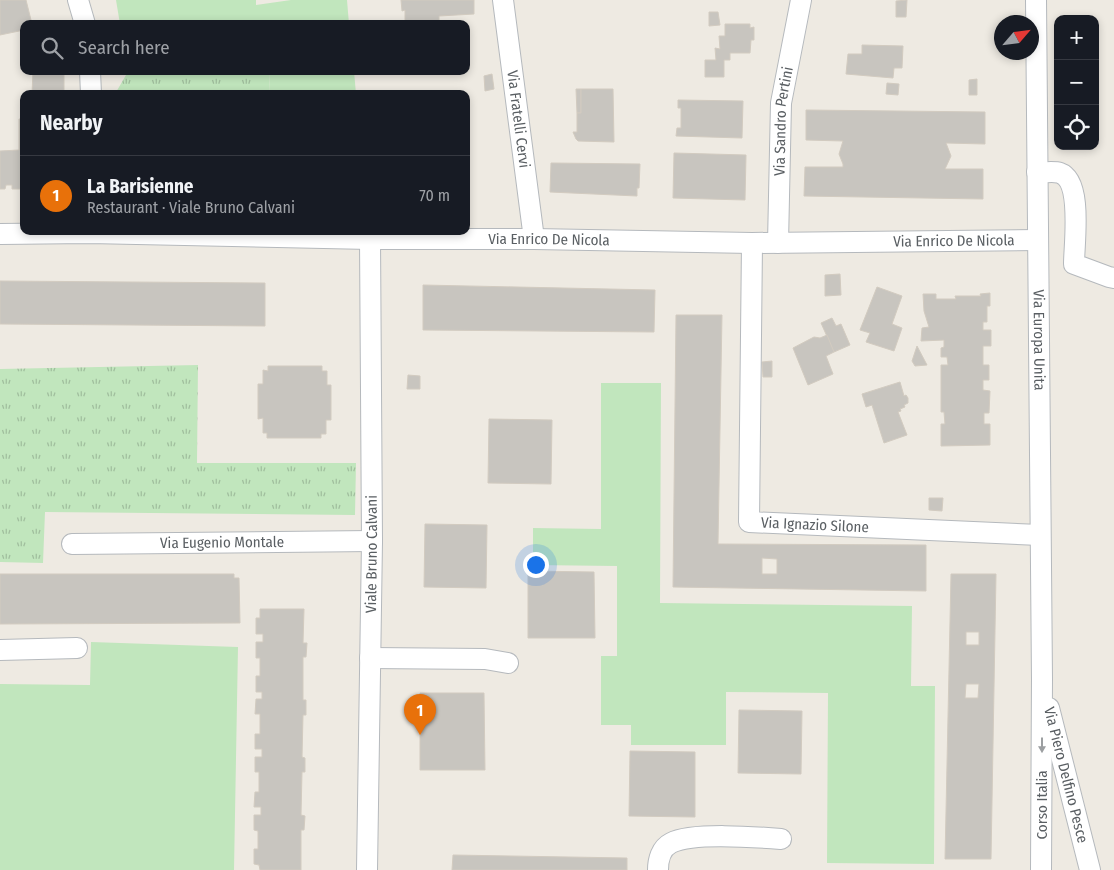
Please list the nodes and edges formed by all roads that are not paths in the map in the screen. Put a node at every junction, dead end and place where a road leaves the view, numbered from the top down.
1 (78, 0) edge
2 (503, 0) edge
3 (801, 0) edge
4 (1036, 0) edge
5 (84, 20) edge
6 (90, 75) edge
7 (91, 90) edge
8 (1037, 172) junction
9 (0, 234) edge
10 (20, 234) edge
11 (209, 235) edge
12 (370, 239) junction
13 (534, 239) junction
14 (1038, 240) junction
15 (778, 242) junction
16 (752, 243) junction
17 (1114, 278) edge
18 (1040, 535) junction
19 (372, 540) junction
20 (72, 544) dead end
21 (77, 648) dead end
22 (0, 650) edge
23 (370, 658) junction
24 (508, 663) dead end
25 (1042, 679) junction
26 (781, 839) dead end
27 (367, 870) edge
28 (658, 870) edge
29 (1042, 870) edge
30 (1090, 870) edge

1 - 5 street
2 - 13 street, Via Fratelli Cervi
3 - 15 street, Via Sandro Pertini
4 - 8 street, Via Europa Unita
6 - 7 street
8 - 14 street, Via Europa Unita
8 - 17 street
9 - 10 street, Via Enrico De Nicola
11 - 12 street, Via Enrico De Nicola
12 - 13 street, Via Enrico De Nicola
12 - 19 street, Viale Bruno Calvani
13 - 16 street, Via Enrico De Nicola
14 - 15 street, Via Enrico De Nicola
14 - 18 street, Via Europa Unita
15 - 16 street, Via Enrico De Nicola
16 - 18 street, Via Ignazio Silone
18 - 25 street, Via Europa Unita
19 - 20 street, Via Eugenio Montale
19 - 23 street, Viale Bruno Calvani
21 - 22 street
23 - 24 street
23 - 27 street, Viale Bruno Calvani
25 -> 29 street, Corso Italia
25 - 30 street, Via Piero Delfino Pesce
26 - 28 street

